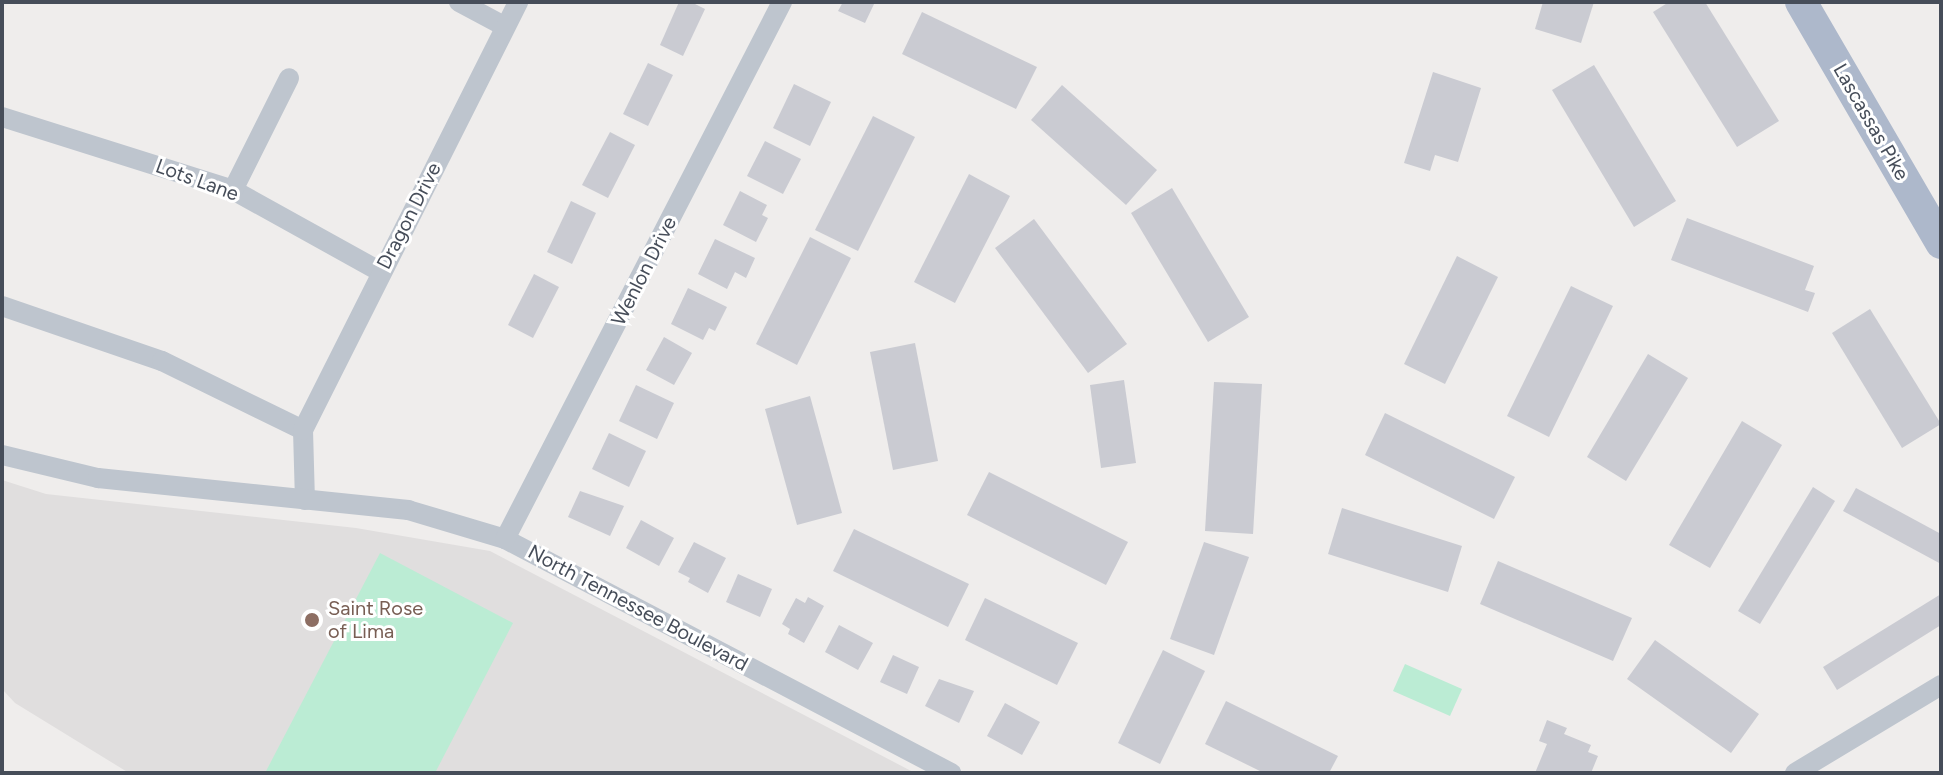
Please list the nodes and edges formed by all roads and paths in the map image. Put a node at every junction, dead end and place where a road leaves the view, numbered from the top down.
1 (459, 2) edge
2 (518, 2) edge
3 (782, 2) edge
4 (1801, 2) edge
5 (504, 26) junction
6 (289, 78) dead end
7 (2, 117) edge
8 (233, 190) junction
9 (1941, 243) edge
10 (381, 272) junction
11 (2, 306) edge
12 (303, 430) junction
13 (2, 455) edge
14 (305, 500) junction
15 (505, 539) junction
16 (1941, 685) edge
17 (951, 773) edge
18 (1795, 773) edge

1 - 5 street
2 - 5 street, Dragon Drive
3 - 15 street, Wenlon Drive
4 - 9 main road, Lascassas Pike
5 - 10 street, Dragon Drive
6 - 8 street
7 - 8 street, Lots Lane
8 - 10 street, Lots Lane
10 - 12 street, Dragon Drive
11 - 12 street
12 - 14 street
13 - 14 street, North Tennessee Boulevard
14 - 15 street, North Tennessee Boulevard
15 - 17 street, North Tennessee Boulevard
16 - 18 street

